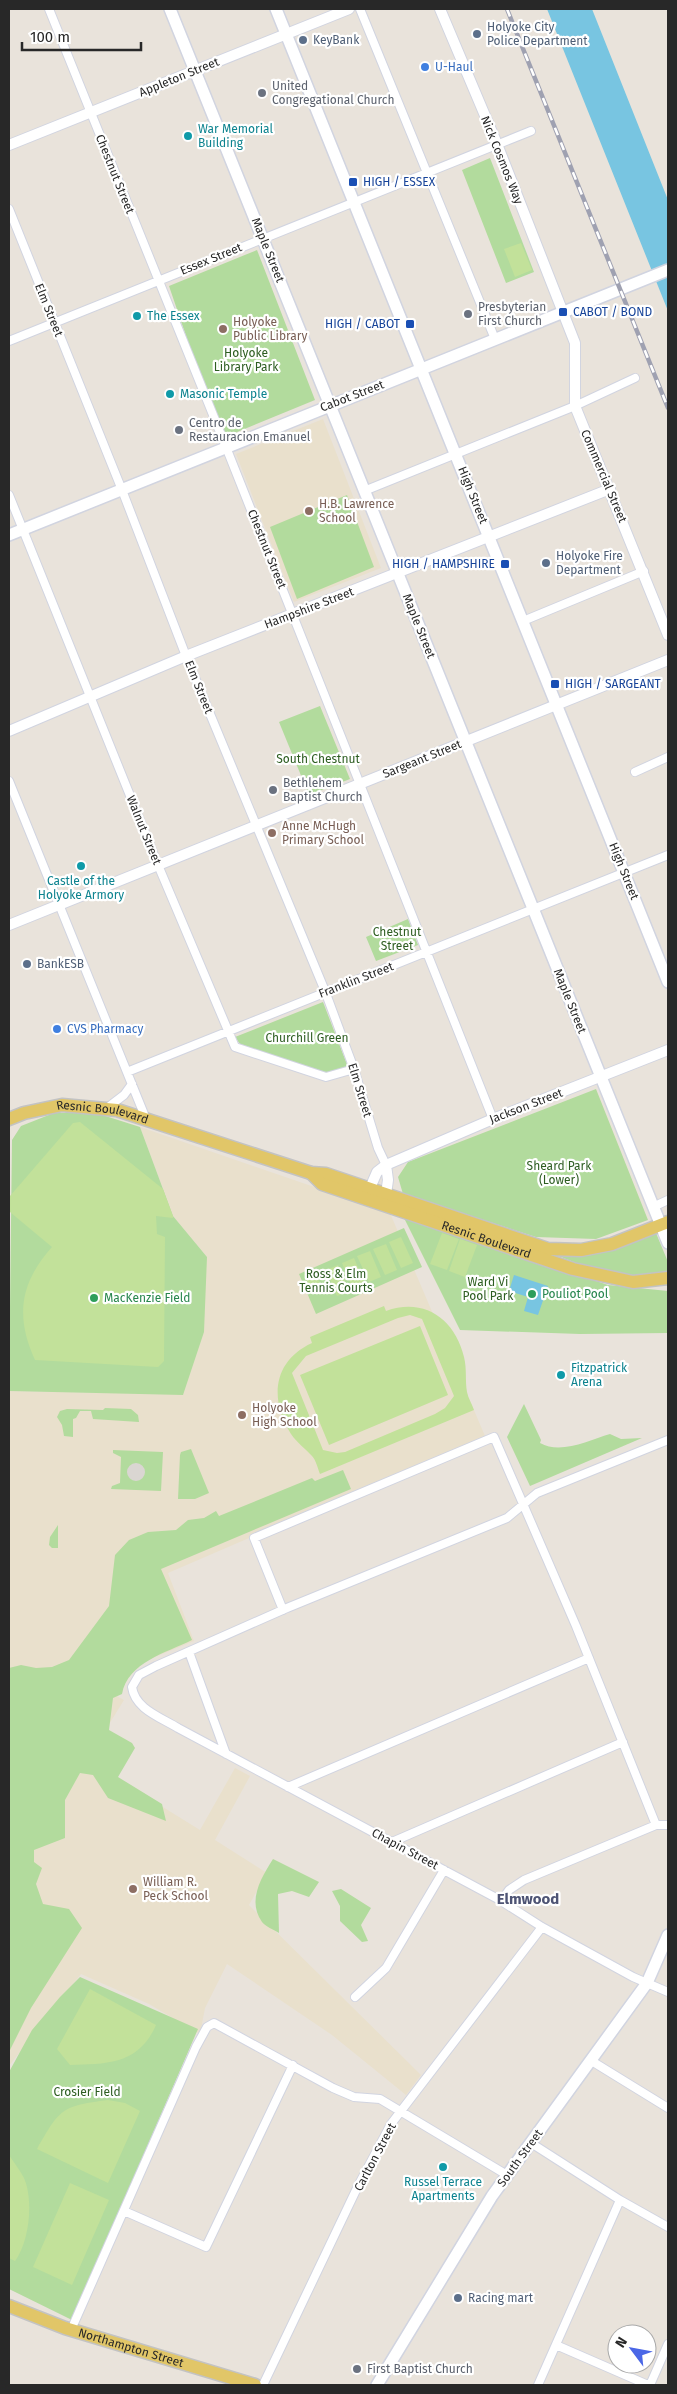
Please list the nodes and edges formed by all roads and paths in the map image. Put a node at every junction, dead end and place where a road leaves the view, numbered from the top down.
1 (49, 9) edge
2 (170, 9) edge
3 (276, 9) edge
4 (349, 9) edge
5 (360, 9) edge
6 (440, 9) edge
7 (286, 32) junction
8 (195, 71) junction
9 (91, 112) junction
10 (531, 132) dead end
11 (9, 144) edge
12 (498, 146) junction
13 (428, 173) junction
14 (354, 202) junction
15 (9, 209) edge
16 (263, 238) junction
17 (668, 270) edge
18 (158, 280) junction
19 (563, 312) junction
20 (54, 323) junction
21 (495, 339) junction
22 (9, 341) edge
23 (421, 369) junction
24 (635, 378) dead end
25 (330, 405) junction
26 (575, 406) junction
27 (226, 447) junction
28 (456, 454) junction
29 (610, 489) junction
30 (122, 490) junction
31 (364, 490) junction
32 (9, 495) edge
33 (22, 530) junction
34 (9, 535) edge
35 (489, 536) junction
36 (644, 571) junction
37 (398, 573) junction
38 (293, 615) junction
39 (523, 621) junction
40 (668, 635) edge
41 (186, 656) junction
42 (668, 660) edge
43 (91, 697) junction
44 (557, 704) junction
45 (9, 731) edge
46 (465, 742) junction
47 (668, 757) edge
48 (635, 772) dead end
49 (9, 781) edge
50 (359, 784) junction
51 (256, 825) junction
52 (668, 854) edge
53 (158, 865) junction
54 (625, 872) junction
55 (58, 904) junction
56 (533, 909) junction
57 (9, 925) edge
58 (428, 952) junction
59 (668, 982) edge
60 (325, 991) junction
61 (228, 1033) junction
62 (668, 1050) edge
63 (354, 1069) junction
64 (128, 1072) junction
65 (601, 1077) junction
66 (132, 1084) junction
67 (9, 1108) edge
68 (108, 1108) junction
69 (146, 1119) junction
70 (493, 1119) junction
71 (9, 1120) edge
72 (386, 1165) junction
73 (368, 1194) junction
74 (386, 1200) junction
75 (668, 1200) edge
76 (655, 1206) junction
77 (665, 1223) edge
78 (668, 1243) edge
79 (668, 1278) edge
80 (668, 1440) edge
81 (522, 1505) junction
82 (283, 1610) junction
83 (189, 1652) junction
84 (589, 1658) junction
85 (623, 1742) junction
86 (226, 1754) junction
87 (288, 1787) junction
88 (656, 1825) junction
89 (668, 1825) edge
90 (392, 1842) junction
91 (444, 1870) junction
92 (501, 1901) junction
93 (542, 1927) junction
94 (668, 1935) edge
95 (647, 1983) junction
96 (668, 1992) edge
97 (355, 1997) dead end
98 (590, 2060) junction
99 (293, 2065) junction
100 (668, 2108) edge
101 (400, 2112) junction
102 (530, 2143) junction
103 (507, 2175) junction
104 (620, 2200) junction
105 (124, 2211) junction
106 (668, 2227) edge
107 (9, 2306) edge
108 (71, 2330) junction
109 (668, 2344) edge
110 (556, 2346) junction
111 (255, 2385) edge
112 (263, 2385) edge
113 (377, 2385) edge
114 (538, 2385) edge
115 (649, 2385) edge

1 - 9 street, Chestnut Street
2 - 8 main road, Maple Street
3 - 7 main road, High Street
4 - 7 street, Appleton Street
5 - 13 street
6 - 12 street, Nick Cosmos Way
7 - 8 street, Appleton Street
7 - 14 main road, High Street
8 - 9 street, Appleton Street
8 - 16 main road, Maple Street
9 - 11 street, Appleton Street
9 - 18 street, Chestnut Street
10 - 12 street, Essex Street
12 - 13 street, Essex Street
12 - 19 street, Nick Cosmos Way
13 - 14 street, Essex Street
13 - 21 street
14 - 16 street, Essex Street
14 - 23 main road, High Street
15 - 20 street, Elm Street
16 - 18 street, Essex Street
16 - 25 main road, Maple Street
17 - 19 main road, Cabot Street
18 - 20 street, Essex Street
18 - 27 street, Chestnut Street
19 - 21 main road, Cabot Street
19 - 26 street, Commercial Street
20 - 22 street, Essex Street
20 - 30 street, Elm Street
21 - 23 main road, Cabot Street
23 - 25 main road, Cabot Street
23 - 28 main road, High Street
24 - 26 street
25 - 27 main road, Cabot Street
25 - 31 main road, Maple Street
26 - 28 street
26 - 29 street, Commercial Street
27 - 30 main road, Cabot Street
27 - 38 street, Chestnut Street
28 - 31 street
28 - 35 main road, High Street
29 - 35 street, Hampshire Street
29 - 36 street, Commercial Street
30 - 33 main road, Cabot Street
30 - 41 street, Elm Street
31 - 37 main road, Maple Street
32 - 33 street, Walnut Street
33 - 34 main road, Cabot Street
33 - 43 street, Walnut Street
35 - 37 street, Hampshire Street
35 - 39 main road, High Street
36 - 39 street
36 - 40 street, Commercial Street
37 - 38 street, Hampshire Street
37 - 46 main road, Maple Street
38 - 41 street, Hampshire Street
38 - 50 street, Chestnut Street
39 - 44 main road, High Street
41 - 43 street, Hampshire Street
41 - 51 street, Elm Street
42 - 44 street, Sargeant Street
43 - 45 street, Hampshire Street
43 - 53 street, Walnut Street
44 - 46 street, Sargeant Street
44 - 54 main road, High Street
46 - 50 street, Sargeant Street
46 - 56 main road, Maple Street
47 - 48 street
49 - 55 street
50 - 51 street, Sargeant Street
50 - 58 street, Chestnut Street
51 - 53 street, Sargeant Street
51 - 60 street, Elm Street
52 - 54 street, Franklin Street
53 - 55 street, Sargeant Street
53 - 61 street, Walnut Street
54 - 56 street, Franklin Street
54 - 59 main road, High Street
55 - 57 street, Sargeant Street
55 - 64 street
56 - 58 street, Franklin Street
56 - 65 main road, Maple Street
58 - 60 street, Franklin Street
58 - 70 street, Chestnut Street
60 - 61 street, Franklin Street
60 - 63 street, Elm Street
61 - 63 street, Walnut Street
61 - 64 street, Franklin Street
62 - 65 street, Jackson Street
63 - 72 street, Elm Street
64 - 66 street
65 - 70 street, Jackson Street
65 - 76 main road, Maple Street
66 - 68 street
66 - 69 street
67 - 71 main road
68 - 69 main road, Resnic Boulevard
68 - 71 main road, Resnic Boulevard
69 - 73 main road, Resnic Boulevard
70 - 72 street, Jackson Street
72 - 73 street, Jackson Street
72 - 74 street
73 - 74 main road, Resnic Boulevard
74 - 77 main road, Resnic Boulevard
74 - 79 main road, Resnic Boulevard
75 - 76 street
76 - 77 main road, Maple Street
77 - 78 main road, Maple Street
80 - 81 street
81 - 82 street
81 - 82 street
81 - 84 street
82 - 83 street
83 - 86 street
83 - 86 street, Chapin Street
84 - 85 street
84 - 87 street
85 - 88 street
85 - 90 street
86 - 87 street, Chapin Street
87 - 90 street, Chapin Street
88 - 89 street
88 - 92 street
90 - 91 street, Chapin Street
91 - 92 street, Chapin Street
91 - 97 street
92 - 93 street, Chapin Street
93 - 95 street, Chapin Street
93 - 101 street, Carlton Street
94 - 95 main road, South Street
95 - 96 street, Chapin Street
95 - 98 main road, South Street
98 - 100 street
98 - 102 main road, South Street
99 - 101 street
99 - 105 street
99 - 105 street
101 - 103 street
101 - 112 street, Carlton Street
102 - 103 main road, South Street
102 - 104 street
103 - 113 main road, South Street
104 - 106 street
104 - 110 street
105 - 108 street
107 - 108 main road, Northampton Street
108 - 111 main road, Northampton Street
109 - 115 street
110 - 114 street
110 - 115 street

